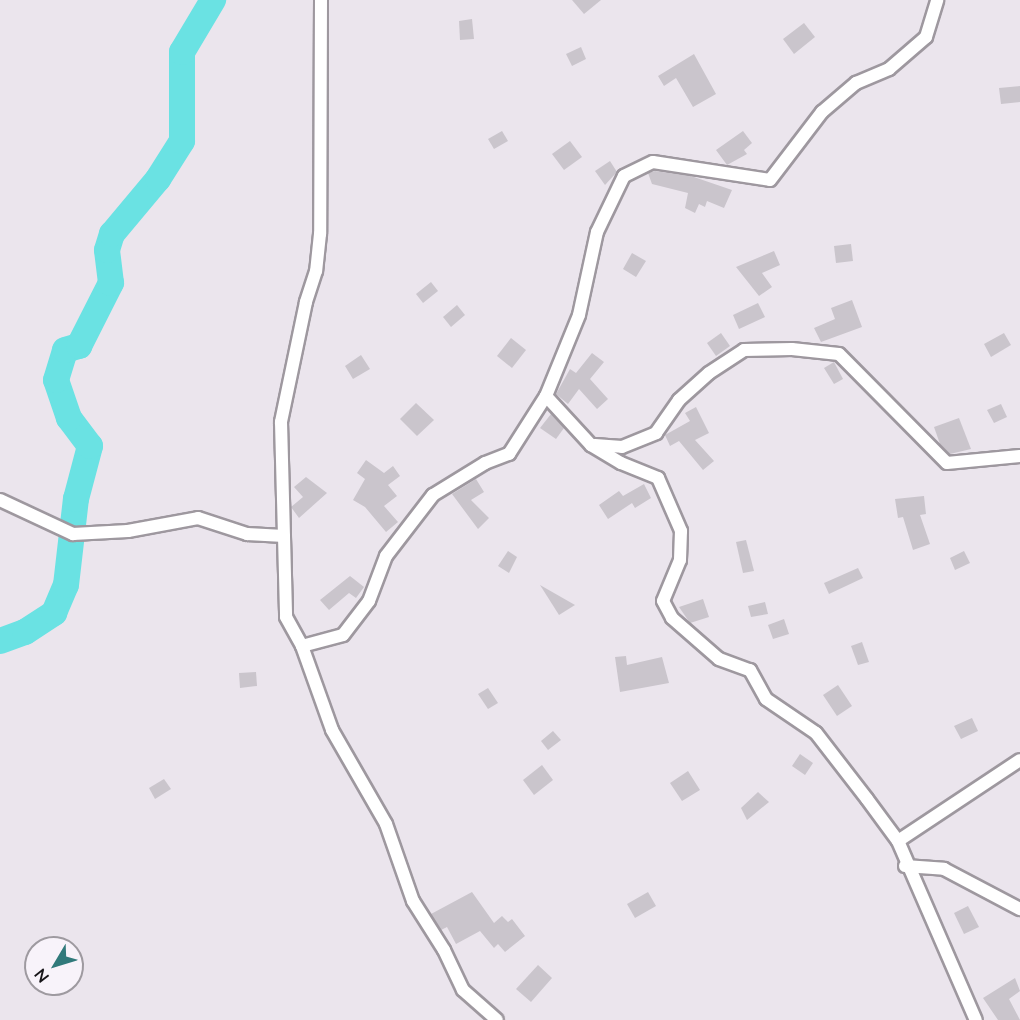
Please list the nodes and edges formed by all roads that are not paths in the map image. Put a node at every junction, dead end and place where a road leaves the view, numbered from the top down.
1 (321, 0) edge
2 (937, 0) edge
3 (546, 396) junction
4 (591, 445) junction
5 (1020, 456) edge
6 (0, 500) edge
7 (284, 536) junction
8 (302, 646) junction
9 (1020, 760) edge
10 (897, 841) junction
11 (905, 866) junction
12 (1020, 909) edge
13 (497, 1020) edge
14 (976, 1020) edge

1 - 7 street
2 - 3 street
3 - 4 street
3 - 8 street
4 - 5 street
4 - 10 street
6 - 7 street
7 - 8 street
8 - 13 street
9 - 10 street
10 - 11 street
11 - 12 street
11 - 14 street

